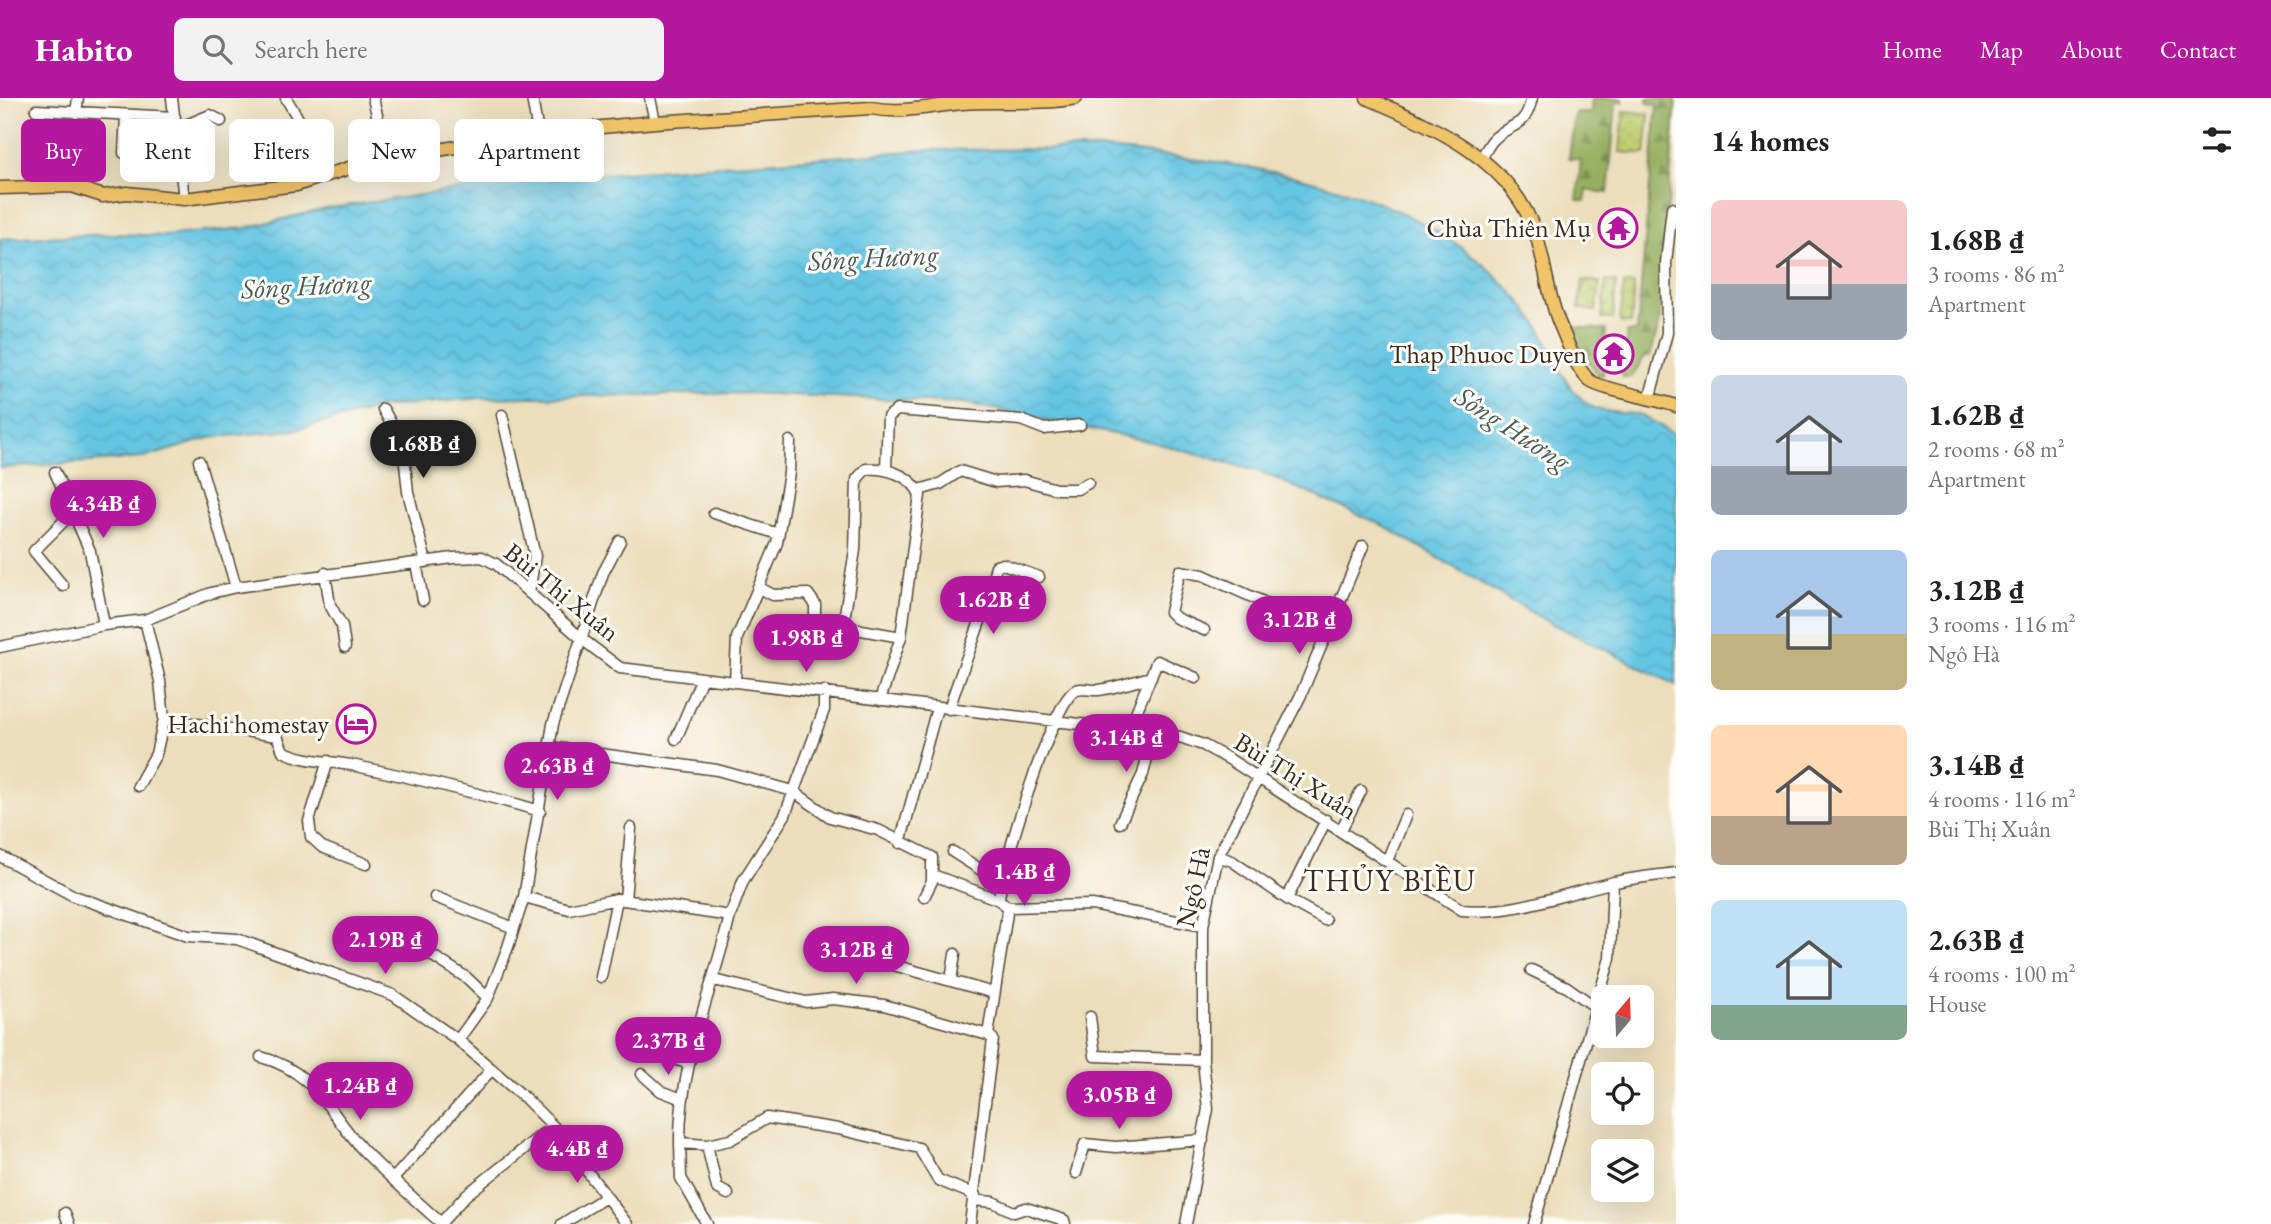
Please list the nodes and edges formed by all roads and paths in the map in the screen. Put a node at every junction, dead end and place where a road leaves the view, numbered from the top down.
1 (78, 98) edge
2 (172, 98) edge
3 (286, 98) edge
4 (373, 98) edge
5 (531, 98) edge
6 (650, 98) edge
7 (1076, 98) edge
8 (1367, 98) edge
9 (1532, 98) edge
10 (36, 110) dead end
11 (76, 113) junction
12 (126, 115) junction
13 (377, 115) dead end
14 (175, 117) joint
15 (126, 119) edge
16 (200, 119) edge
17 (298, 119) edge
18 (535, 119) edge
19 (221, 121) dead end
20 (655, 122) junction
21 (604, 127) edge
22 (454, 147) edge
23 (1482, 157) junction
24 (334, 173) edge
25 (182, 182) edge
26 (305, 182) edge
27 (0, 188) edge
28 (184, 199) junction
29 (1672, 208) dead end
30 (1650, 396) junction
31 (1676, 405) edge
32 (383, 409) dead end
33 (502, 415) dead end
34 (1080, 425) dead end
35 (790, 441) dead end
36 (199, 461) dead end
37 (886, 469) junction
38 (55, 472) dead end
39 (1088, 483) dead end
40 (919, 490) junction
41 (74, 511) junction
42 (714, 513) dead end
43 (778, 534) junction
44 (620, 541) dead end
45 (1363, 546) dead end
46 (421, 563) junction
47 (325, 573) junction
48 (1039, 577) dead end
49 (63, 586) dead end
50 (236, 587) junction
51 (758, 587) junction
52 (529, 593) junction
53 (423, 600) dead end
54 (145, 620) junction
55 (104, 625) junction
56 (844, 626) junction
57 (1326, 629) junction
58 (1204, 630) dead end
59 (901, 637) junction
60 (582, 639) junction
61 (345, 646) dead end
62 (0, 647) edge
63 (1152, 677) junction
64 (702, 678) junction
65 (1196, 678) dead end
66 (735, 682) junction
67 (824, 691) junction
68 (880, 700) junction
69 (937, 708) junction
70 (949, 709) junction
71 (164, 719) junction
72 (1054, 721) junction
73 (1129, 730) junction
74 (1153, 734) junction
75 (676, 739) dead end
76 (550, 747) junction
77 (328, 761) junction
78 (1258, 777) junction
79 (138, 786) dead end
80 (793, 791) junction
81 (1361, 791) dead end
82 (540, 811) junction
83 (1406, 815) dead end
84 (1326, 820) junction
85 (1120, 822) dead end
86 (631, 828) dead end
87 (1341, 830) junction
88 (900, 843) junction
89 (953, 852) dead end
90 (0, 856) edge
91 (1218, 856) junction
92 (1387, 861) junction
93 (366, 864) dead end
94 (1676, 873) edge
95 (933, 875) junction
96 (1000, 882) junction
97 (1613, 882) junction
98 (435, 897) dead end
99 (524, 897) junction
100 (924, 897) dead end
101 (621, 899) junction
102 (1287, 899) junction
103 (1004, 903) junction
104 (730, 916) junction
105 (1325, 920) dead end
106 (1203, 926) junction
107 (514, 928) junction
108 (425, 951) dead end
109 (955, 954) dead end
110 (861, 956) dead end
111 (1531, 970) dead end
112 (601, 977) dead end
113 (715, 980) junction
114 (951, 981) junction
115 (1601, 985) edge
116 (994, 993) junction
117 (488, 998) junction
118 (1591, 1004) edge
119 (1090, 1017) dead end
120 (1591, 1017) edge
121 (988, 1035) junction
122 (458, 1040) junction
123 (639, 1049) dead end
124 (261, 1057) dead end
125 (1203, 1060) junction
126 (687, 1063) junction
127 (492, 1069) junction
128 (642, 1074) dead end
129 (682, 1100) junction
130 (553, 1126) junction
131 (1203, 1140) junction
132 (680, 1143) junction
133 (707, 1145) junction
134 (1076, 1173) dead end
135 (393, 1179) junction
136 (728, 1194) dead end
137 (606, 1197) junction
138 (974, 1198) junction
139 (440, 1224) edge
140 (562, 1224) edge
141 (626, 1224) edge
142 (707, 1224) edge
143 (970, 1224) edge
144 (1065, 1224) edge
145 (1186, 1224) edge
146 (1534, 1224) edge

1 - 11 street
2 - 14 street
3 - 17 street
4 - 13 street
5 - 18 street
6 - 20 street
7 - 20 main road
8 - 23 main road
9 - 23 street
10 - 11 street
11 - 12 street
12 - 14 street
12 - 15 street
16 - 19 street
20 - 21 main road
22 - 24 main road
23 - 30 main road
25 - 28 street
26 - 28 main road
27 - 28 main road
29 - 30 street
30 - 31 main road
32 - 46 street
33 - 52 street
34 - 37 street
35 - 43 street
36 - 50 street
37 - 40 street
37 - 56 street
38 - 41 street
39 - 40 street
40 - 59 street
41 - 49 street
41 - 55 street
42 - 43 street
43 - 51 street
44 - 60 street
45 - 57 street, Ngô Hà
46 - 47 street, Bùi Thị Xuân
46 - 52 street, Bùi Thị Xuân
46 - 53 street
47 - 50 street, Bùi Thị Xuân
47 - 61 street
48 - 70 street
50 - 54 street, Bùi Thị Xuân
51 - 56 street
51 - 66 street
52 - 60 street, Bùi Thị Xuân
54 - 55 street, Bùi Thị Xuân
54 - 71 street
55 - 62 street, Bùi Thị Xuân
56 - 59 street
57 - 58 street
57 - 78 street, Ngô Hà
59 - 68 street
60 - 64 street, Bùi Thị Xuân
60 - 76 street
63 - 65 street
63 - 72 street
63 - 73 street
64 - 66 street, Bùi Thị Xuân
64 - 75 street
66 - 67 street, Bùi Thị Xuân
67 - 68 street, Bùi Thị Xuân
67 - 80 street
68 - 69 street, Bùi Thị Xuân
69 - 70 street, Bùi Thị Xuân
69 - 88 street
70 - 72 street, Bùi Thị Xuân
71 - 77 street
71 - 79 street
72 - 73 street, Bùi Thị Xuân
72 - 96 street
73 - 74 street, Bùi Thị Xuân
74 - 78 street, Bùi Thị Xuân
74 - 85 street
76 - 80 street
76 - 82 street
77 - 82 street
77 - 93 street
78 - 84 street, Bùi Thị Xuân
78 - 91 street, Ngô Hà
80 - 88 street
80 - 104 street
81 - 87 street
82 - 99 street
83 - 92 street
84 - 87 street, Bùi Thị Xuân
84 - 102 street
86 - 101 street
87 - 92 street, Bùi Thị Xuân
88 - 95 street
89 - 96 street
90 - 122 street
91 - 102 street
91 - 106 street, Ngô Hà
92 - 97 street, Bùi Thị Xuân
94 - 97 street, Bùi Thị Xuân
95 - 100 street
95 - 103 street
96 - 103 street
97 - 115 street
98 - 107 street
99 - 101 street
99 - 107 street
101 - 104 street
101 - 112 street
102 - 105 street
103 - 106 street
103 - 116 street
104 - 113 street
106 - 125 street, Ngô Hà
107 - 117 street
108 - 117 street
109 - 114 street
110 - 114 street
111 - 118 street
113 - 121 street
113 - 126 street
114 - 116 street
116 - 121 street
117 - 122 street
119 - 125 street
120 - 146 street
121 - 138 street
122 - 127 street
123 - 126 street
124 - 135 street
125 - 131 street, Ngô Hà
126 - 129 street
127 - 130 street
127 - 135 street
128 - 129 street
129 - 132 street
130 - 137 street
130 - 139 street
131 - 134 street
131 - 145 street, Ngô Hà
132 - 133 street
132 - 142 street
133 - 136 street
133 - 138 street
135 - 139 street
137 - 140 street
137 - 141 street
138 - 143 street
138 - 144 street

